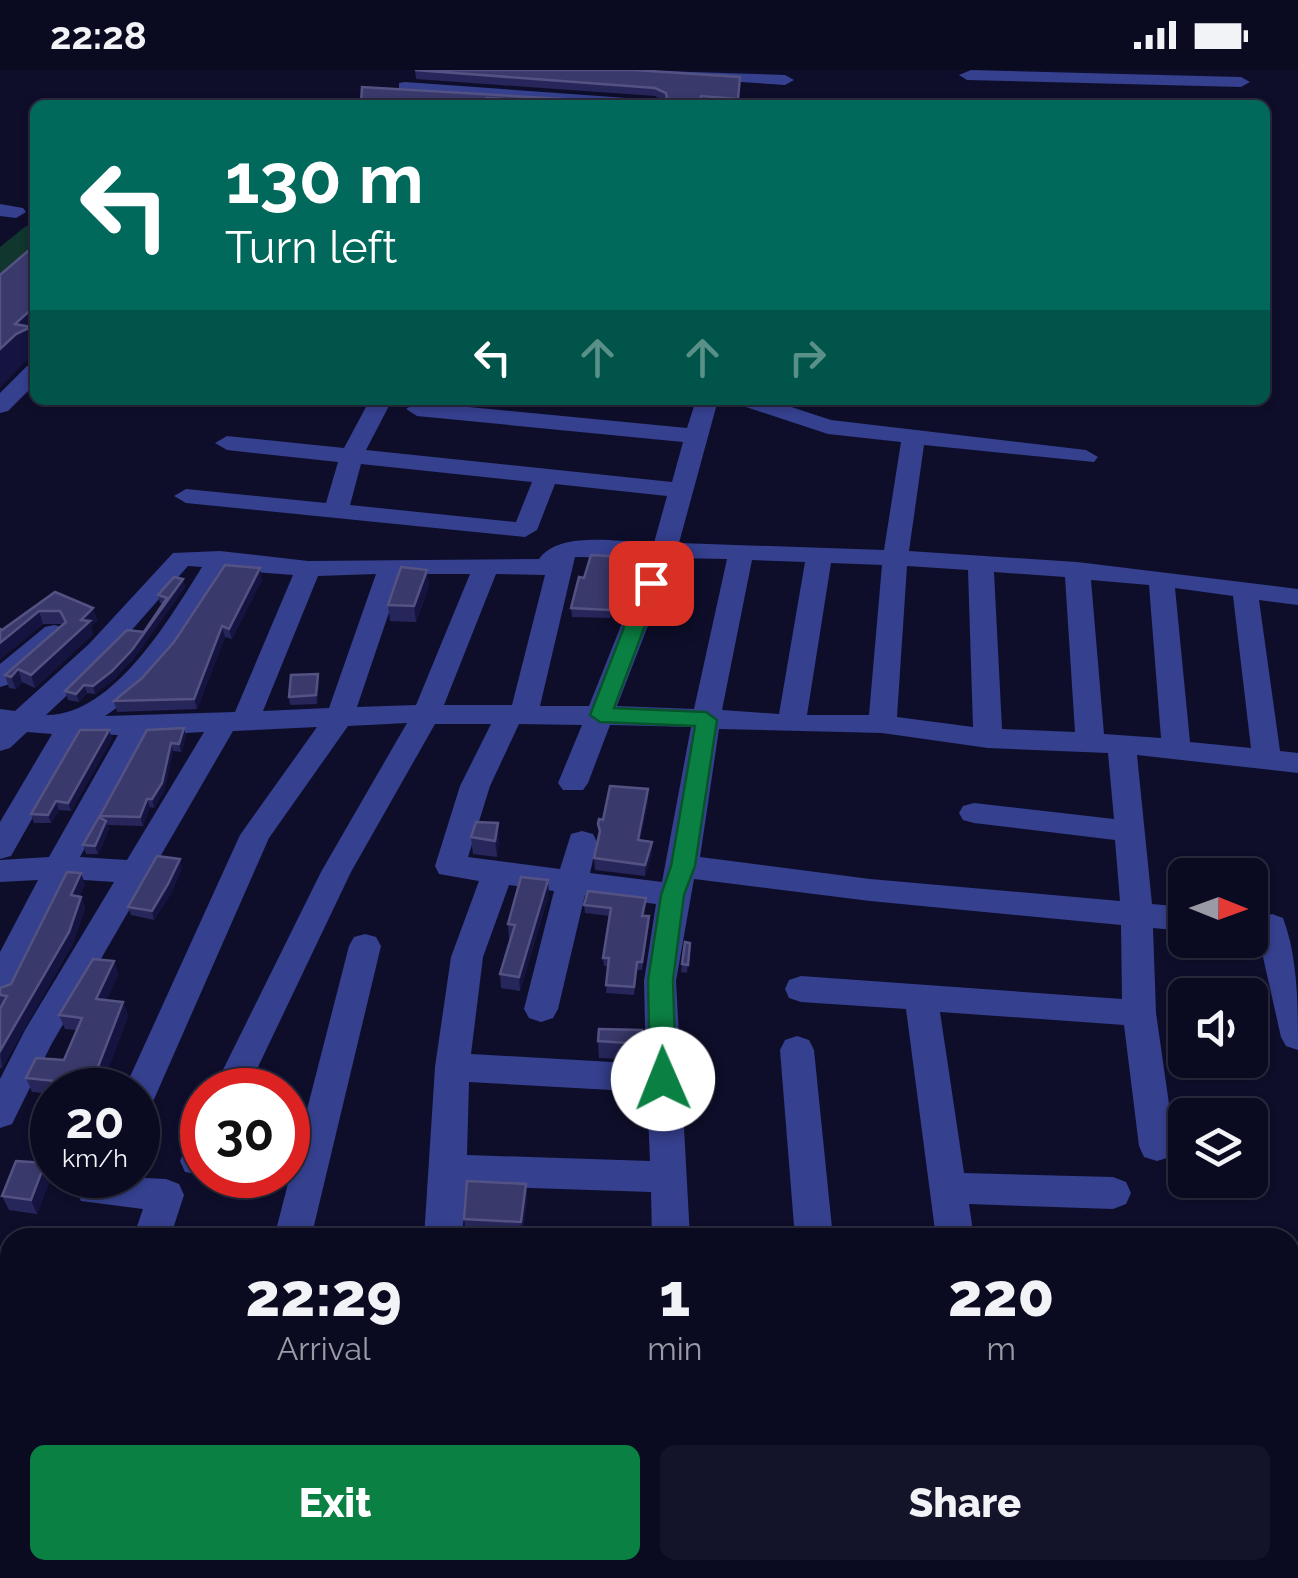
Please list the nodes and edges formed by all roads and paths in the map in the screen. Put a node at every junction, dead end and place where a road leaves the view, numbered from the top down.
1 (498, 70) edge
2 (636, 70) edge
3 (787, 75) edge
4 (967, 75) dead end
5 (1239, 76) edge
6 (406, 87) edge
7 (478, 99) edge
8 (508, 100) edge
9 (782, 100) edge
10 (1248, 100) edge
11 (30, 376) edge
12 (378, 405) edge
13 (705, 405) edge
14 (762, 405) edge
15 (0, 406) edge
16 (416, 409) dead end
17 (696, 436) junction
18 (913, 437) junction
19 (227, 443) dead end
20 (352, 455) junction
21 (1086, 457) dead end
22 (547, 474) junction
23 (680, 490) junction
24 (186, 496) dead end
25 (336, 512) junction
26 (564, 550) junction
27 (664, 550) junction
28 (740, 550) junction
29 (819, 556) junction
30 (220, 560) junction
31 (895, 560) junction
32 (981, 564) junction
33 (487, 565) junction
34 (392, 566) junction
35 (308, 570) junction
36 (1077, 570) junction
37 (1161, 579) junction
38 (1245, 589) junction
39 (1298, 597) edge
40 (54, 633) edge
41 (0, 678) edge
42 (426, 714) junction
43 (517, 714) junction
44 (600, 715) junction
45 (340, 716) junction
46 (706, 720) junction
47 (234, 721) junction
48 (72, 724) junction
49 (792, 724) junction
50 (882, 724) junction
51 (138, 726) junction
52 (6, 727) edge
53 (988, 738) junction
54 (1090, 743) junction
55 (1122, 744) junction
56 (1176, 749) junction
57 (1268, 759) junction
58 (1298, 763) edge
59 (573, 783) dead end
60 (974, 814) dead end
61 (1128, 831) junction
62 (582, 842) dead end
63 (0, 848) edge
64 (61, 867) junction
65 (0, 871) edge
66 (136, 872) junction
67 (496, 874) junction
68 (678, 880) junction
69 (573, 881) junction
70 (1137, 915) junction
71 (1168, 918) edge
72 (1273, 926) edge
73 (365, 946) dead end
74 (0, 984) edge
75 (801, 988) dead end
76 (921, 996) junction
77 (542, 1008) dead end
78 (1139, 1013) junction
79 (1298, 1037) edge
80 (798, 1050) dead end
81 (452, 1067) junction
82 (151, 1068) edge
83 (240, 1068) edge
84 (663, 1079) junction
85 (0, 1114) edge
86 (1157, 1146) dead end
87 (449, 1170) junction
88 (670, 1177) junction
89 (948, 1188) junction
90 (1113, 1193) dead end
91 (160, 1196) edge
92 (155, 1228) edge
93 (294, 1228) edge
94 (444, 1228) edge
95 (672, 1228) edge
96 (813, 1228) edge
97 (954, 1228) edge

1 - 7 street
2 - 3 street
3 - 9 street
4 - 5 street
5 - 10 street
6 - 7 street
7 - 8 street
11 - 15 street
12 - 20 street
13 - 17 street
14 - 18 street
16 - 17 street
17 - 23 street
18 - 21 street
18 - 31 street
19 - 20 street
20 - 22 street
20 - 25 street
22 - 23 street
22 - 25 street
23 - 27 street
24 - 25 street
26 - 27 street
26 - 33 street
26 - 43 street
27 - 28 street
27 - 44 street
28 - 29 street
28 - 46 street
29 - 31 street
29 - 49 street
30 - 35 street
30 - 48 street
30 - 52 street
31 - 32 street
31 - 50 street
32 - 36 street
32 - 53 street
33 - 34 street
33 - 42 street
34 - 35 street
34 - 45 street
35 - 47 street
36 - 37 street
36 - 54 street
37 - 38 street
37 - 56 street
38 - 39 street
38 - 57 street
40 - 41 street
42 - 43 street
42 - 45 street
42 - 83 street
43 - 44 street
43 - 67 street
44 - 46 street
44 - 59 street
45 - 47 street
45 - 82 street
46 - 49 street
46 - 68 street
47 - 51 street
47 - 66 street
48 - 51 street
48 - 52 street
48 - 63 street
49 - 50 street
50 - 53 street
51 - 64 street
53 - 54 street
54 - 55 street
55 - 56 street
55 - 61 street
56 - 57 street
57 - 58 street
60 - 61 street
61 - 70 street
62 - 69 street
64 - 65 street
64 - 66 street
64 - 74 street
66 - 85 street
67 - 69 street
67 - 81 street
68 - 69 street
68 - 70 street
68 - 84 street
69 - 77 street
70 - 71 street
70 - 78 street
72 - 79 street
73 - 93 street
75 - 76 street
76 - 78 street
76 - 89 street
78 - 86 street
80 - 96 street
81 - 84 street
81 - 87 street
84 - 88 street
87 - 88 street
87 - 94 street
88 - 95 street
89 - 90 street
89 - 97 street
91 - 92 street

